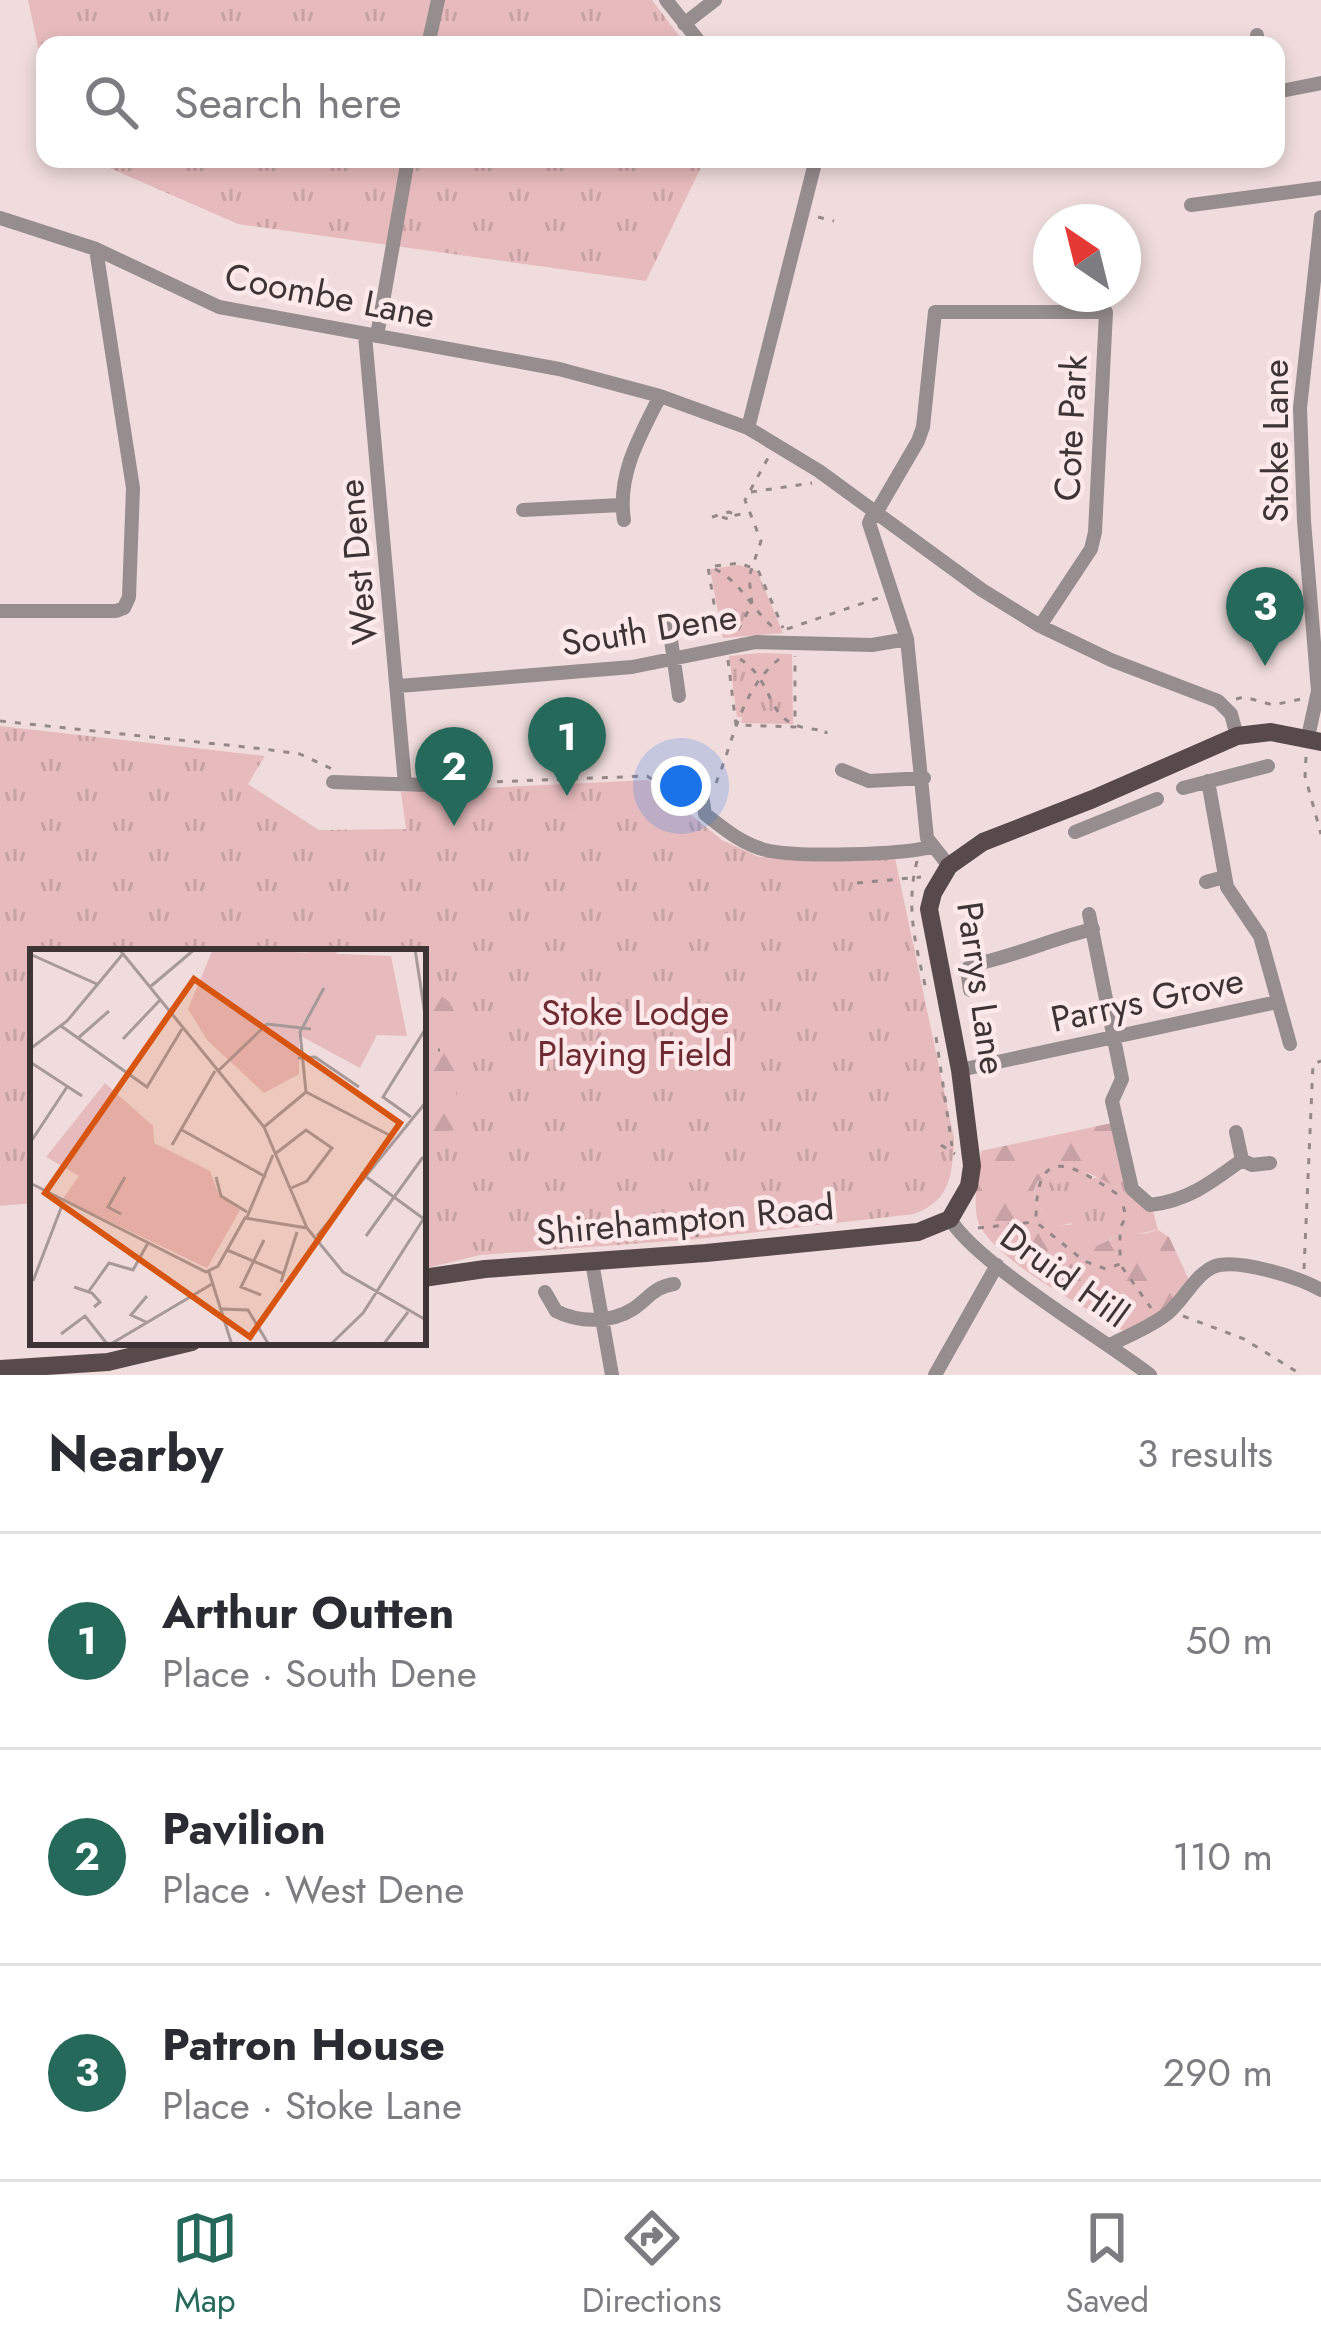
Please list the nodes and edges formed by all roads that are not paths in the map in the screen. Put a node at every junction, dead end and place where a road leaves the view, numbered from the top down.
1 (438, 0) edge
2 (666, 0) edge
3 (715, 0) edge
4 (684, 24) junction
5 (430, 36) edge
6 (694, 36) edge
7 (1321, 83) edge
8 (1285, 90) edge
9 (406, 168) edge
10 (814, 168) edge
11 (1321, 188) edge
12 (1191, 205) dead end
13 (1321, 217) edge
14 (0, 218) edge
15 (96, 249) junction
16 (1314, 330) edge
17 (371, 335) junction
18 (660, 396) junction
19 (748, 428) junction
20 (523, 510) dead end
21 (875, 512) junction
22 (0, 611) edge
23 (669, 626) dead end
24 (1040, 626) junction
25 (907, 639) junction
26 (674, 659) junction
27 (399, 686) junction
28 (680, 695) dead end
29 (1318, 696) edge
30 (1237, 736) junction
31 (1314, 739) edge
32 (1268, 766) dead end
33 (842, 770) dead end
34 (924, 778) junction
35 (1208, 781) junction
36 (333, 782) dead end
37 (405, 784) junction
38 (424, 784) road end
39 (1183, 788) dead end
40 (692, 789) dead end
41 (1106, 794) junction
42 (1157, 799) dead end
43 (1114, 816) junction
44 (1076, 832) dead end
45 (925, 848) junction
46 (945, 871) junction
47 (1224, 877) junction
48 (1206, 882) dead end
49 (970, 990) dead end
50 (1277, 1002) junction
51 (1115, 1036) junction
52 (1290, 1044) road end
53 (960, 1070) junction
54 (1236, 1132) dead end
55 (1242, 1160) junction
56 (1270, 1163) dead end
57 (950, 1219) junction
58 (592, 1262) junction
59 (997, 1265) junction
60 (426, 1274) edge
61 (674, 1284) dead end
62 (1321, 1290) edge
63 (545, 1292) dead end
64 (602, 1318) junction
65 (1159, 1319) junction
66 (183, 1345) edge
67 (1110, 1345) junction
68 (1135, 1364) junction
69 (110, 1368) edge
70 (0, 1370) edge
71 (611, 1375) edge
72 (935, 1375) edge
73 (1150, 1375) edge

1 - 5 street
2 - 4 street
3 - 4 street
4 - 6 street
7 - 8 street
9 - 17 street, West Dene
10 - 19 street
11 - 12 street
13 - 16 street, Stoke Lane
14 - 15 street, Coombe Lane
15 - 17 street, Coombe Lane
15 - 22 street
16 - 29 street, Stoke Lane
17 - 18 street, Coombe Lane
17 - 27 street, West Dene
18 - 19 street, Coombe Lane
18 - 20 street
19 - 21 street, Coombe Lane
21 - 24 street, Coombe Lane
21 - 24 street, Cote Park
21 - 25 street
23 - 26 street
24 - 30 street, Coombe Lane
25 - 26 street, South Dene
25 - 34 street
26 - 27 street, South Dene
26 - 28 street
27 - 37 street, West Dene
29 - 31 street, Stoke Lane
30 - 31 main road, Parrys Lane
30 - 41 main road, Parrys Lane
32 - 35 street
33 - 34 street
34 - 45 street
35 - 39 street
35 - 47 street, Parrys Grove
36 - 37 street
37 - 38 street
40 - 45 street
41 - 43 street
41 - 46 main road, Parrys Lane
42 - 43 street
43 - 44 street
45 - 46 street
46 - 53 main road, Parrys Lane
47 - 48 street
47 - 50 street, Parrys Grove
49 - 51 street
50 - 51 street, Parrys Grove
50 - 52 street, Parrys Grove
51 - 53 street, Parrys Grove
51 - 55 street
53 - 57 main road, Parrys Lane
54 - 55 street
55 - 56 street
57 - 58 main road, Shirehampton Road
57 - 59 street, Druid Hill
58 - 60 main road, Shirehampton Road
58 - 64 street
59 - 67 street, Druid Hill
59 - 72 street
61 - 64 street
62 - 65 street
63 - 64 street
64 - 71 street
65 - 67 street
65 - 68 street
66 - 69 main road
67 - 68 street, Druid Hill
68 - 73 street, Druid Hill
69 - 70 main road

